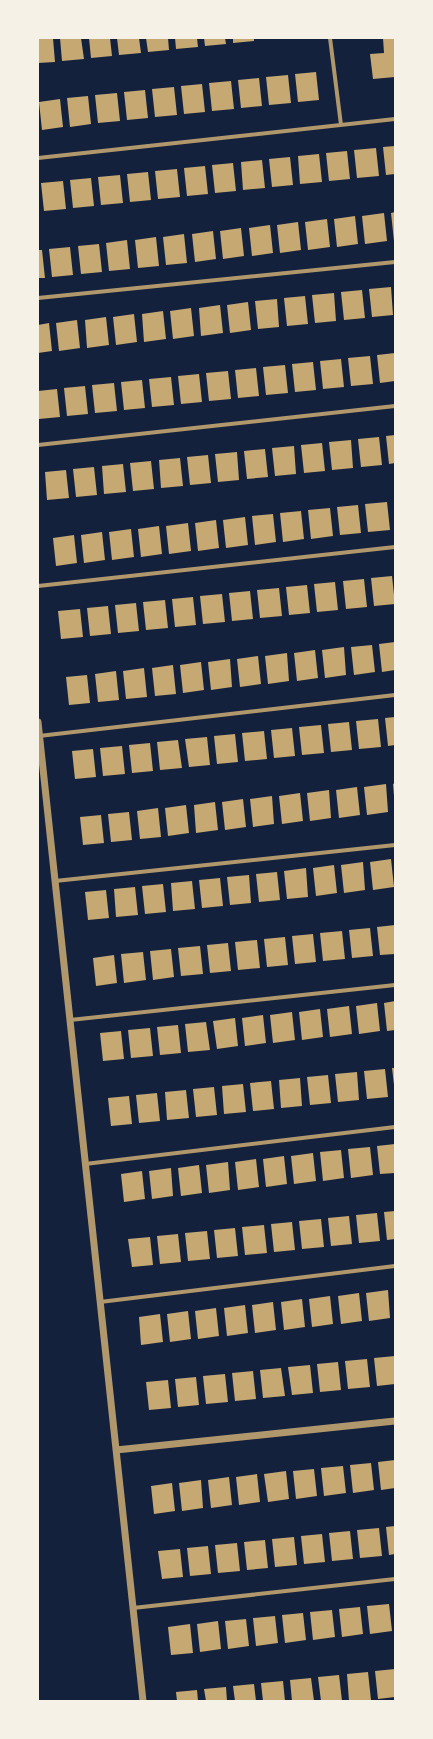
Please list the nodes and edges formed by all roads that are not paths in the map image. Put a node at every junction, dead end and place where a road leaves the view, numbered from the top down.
1 (330, 38) edge
2 (395, 119) edge
3 (341, 125) junction
4 (38, 158) edge
5 (395, 262) edge
6 (38, 298) edge
7 (395, 406) edge
8 (38, 445) edge
9 (395, 547) edge
10 (38, 586) edge
11 (395, 695) edge
12 (38, 722) edge
13 (39, 736) junction
14 (395, 845) edge
15 (55, 881) junction
16 (395, 985) edge
17 (70, 1020) junction
18 (395, 1127) edge
19 (85, 1164) junction
20 (395, 1266) edge
21 (100, 1302) junction
22 (395, 1421) edge
23 (116, 1450) junction
24 (395, 1579) edge
25 (133, 1608) junction
26 (143, 1701) edge

1 - 3 street
2 - 3 street
3 - 4 street
5 - 6 street
7 - 8 street
9 - 10 street
11 - 13 street
12 - 13 street
13 - 15 street
14 - 15 street
15 - 17 street
16 - 17 street
17 - 19 street
18 - 19 street
19 - 21 street
20 - 21 street
21 - 23 street
22 - 23 street
23 - 25 street
24 - 25 street
25 - 26 street

